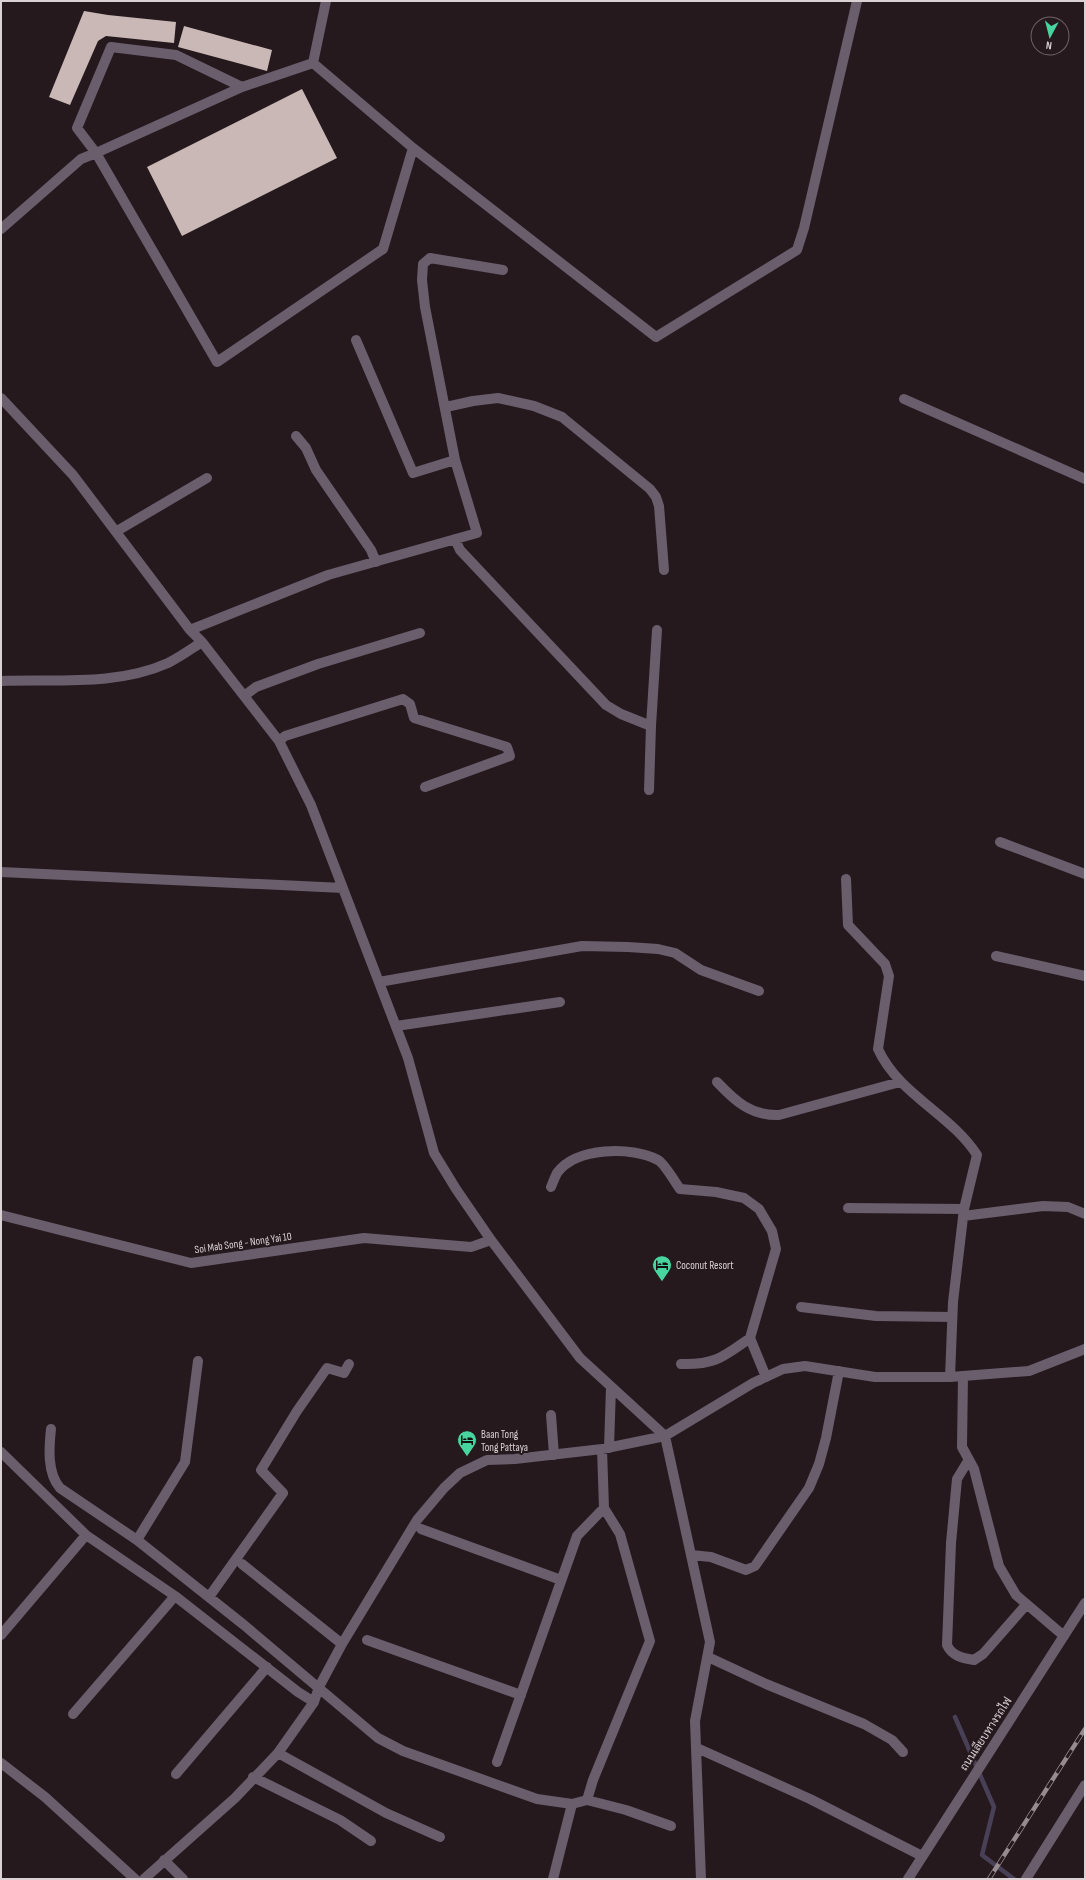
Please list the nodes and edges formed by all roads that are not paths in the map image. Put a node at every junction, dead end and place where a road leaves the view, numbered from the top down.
1 (326, 1) edge
2 (856, 1) edge
3 (313, 63) junction
4 (242, 87) junction
5 (413, 148) junction
6 (96, 153) junction
7 (1, 229) edge
8 (503, 270) dead end
9 (356, 340) dead end
10 (1, 398) edge
11 (904, 400) dead end
12 (446, 407) junction
13 (296, 436) dead end
14 (455, 460) junction
15 (207, 478) dead end
16 (1085, 479) edge
17 (117, 531) junction
18 (455, 539) junction
19 (376, 562) junction
20 (664, 570) dead end
21 (190, 630) junction
22 (657, 630) dead end
23 (420, 633) dead end
24 (202, 642) junction
25 (1, 681) edge
26 (244, 696) junction
27 (651, 726) junction
28 (279, 741) junction
29 (425, 787) dead end
30 (649, 790) dead end
31 (1000, 842) dead end
32 (1, 872) edge
33 (1085, 874) edge
34 (846, 879) dead end
35 (343, 888) junction
36 (996, 956) dead end
37 (1085, 976) edge
38 (380, 982) junction
39 (759, 991) dead end
40 (560, 1002) dead end
41 (396, 1026) junction
42 (717, 1082) dead end
43 (900, 1082) junction
44 (551, 1187) dead end
45 (848, 1208) dead end
46 (964, 1213) junction
47 (1085, 1214) edge
48 (1, 1216) edge
49 (491, 1240) junction
50 (801, 1307) dead end
51 (952, 1317) junction
52 (750, 1338) junction
53 (1085, 1349) edge
54 (198, 1361) dead end
55 (348, 1364) dead end
56 (681, 1364) dead end
57 (839, 1371) junction
58 (963, 1376) junction
59 (766, 1377) junction
60 (950, 1377) junction
61 (611, 1387) junction
62 (551, 1415) dead end
63 (51, 1429) dead end
64 (665, 1436) junction
65 (605, 1449) junction
66 (1, 1452) edge
67 (554, 1455) junction
68 (968, 1461) junction
69 (604, 1508) junction
70 (421, 1529) dead end
71 (86, 1535) junction
72 (136, 1540) junction
73 (691, 1556) junction
74 (242, 1564) dead end
75 (561, 1580) junction
76 (175, 1596) junction
77 (209, 1597) junction
78 (1085, 1603) edge
79 (1026, 1605) junction
80 (1, 1635) edge
81 (1064, 1636) junction
82 (367, 1640) dead end
83 (342, 1644) junction
84 (708, 1657) junction
85 (267, 1667) junction
86 (319, 1687) junction
87 (521, 1695) junction
88 (314, 1702) junction
89 (73, 1714) dead end
90 (697, 1748) junction
91 (902, 1752) dead end
92 (278, 1753) junction
93 (497, 1762) dead end
94 (1, 1764) edge
95 (176, 1774) dead end
96 (253, 1778) junction
97 (1085, 1785) edge
98 (587, 1800) junction
99 (572, 1804) junction
100 (671, 1826) dead end
101 (440, 1837) dead end
102 (371, 1842) dead end
103 (922, 1856) junction
104 (164, 1860) junction
105 (135, 1879) edge
106 (144, 1879) edge
107 (183, 1879) edge
108 (553, 1879) edge
109 (701, 1879) edge
110 (908, 1879) edge
111 (1026, 1879) edge

1 - 3 street
2 - 5 street
3 - 4 street
3 - 5 street
4 - 6 street
4 - 6 street
5 - 6 street
6 - 7 street
8 - 12 street
9 - 14 street
10 - 17 street
11 - 16 street
12 - 14 street
12 - 20 street
13 - 19 street
14 - 18 street
15 - 17 street
17 - 21 street
18 - 19 street
18 - 27 street
19 - 21 street
21 - 24 street
22 - 27 street
23 - 26 street
24 - 25 street
24 - 26 street
26 - 28 street
27 - 30 street
28 - 29 street
28 - 35 street
31 - 33 street
32 - 35 street
34 - 43 street
35 - 38 street
36 - 37 street
38 - 39 street
38 - 41 street
40 - 41 street
41 - 49 street
42 - 43 street
43 - 46 street
44 - 52 street
45 - 46 street
46 - 47 street
46 - 51 street
48 - 49 street, Soi Mab Song - Nong Yai 10
49 - 61 street
50 - 51 street
51 - 60 street
52 - 56 street
52 - 59 street
53 - 58 street
54 - 72 street
55 - 77 street
57 - 59 street
57 - 60 street
57 - 73 street
58 - 60 street
58 - 68 street
59 - 64 street
61 - 64 street
61 - 65 street
62 - 67 street
63 - 72 street
64 - 65 street
64 - 73 street
65 - 67 street
65 - 69 street
66 - 71 street
67 - 83 street
68 - 79 street
68 - 79 street
69 - 75 street
69 - 98 street
70 - 75 street
71 - 76 street
71 - 80 street
72 - 77 street
73 - 84 street
74 - 83 street
75 - 87 street
76 - 85 street
76 - 89 street
77 - 86 street
78 - 81 street, ถนนเลียบทางรถไฟ
79 - 81 street
81 - 103 street, ถนนเลียบทางรถไฟ
82 - 87 street
83 - 86 street
84 - 90 street
84 - 91 street
85 - 88 street
85 - 95 street
86 - 88 street
86 - 99 street
87 - 93 street
88 - 92 street
90 - 103 street
90 - 109 street
92 - 96 street
92 - 101 street
94 - 105 street
96 - 102 street
96 - 104 street
97 - 111 street
98 - 99 street
98 - 100 street
99 - 108 street
103 - 110 street, ถนนเลียบทางรถไฟ
104 - 106 street
104 - 107 street

